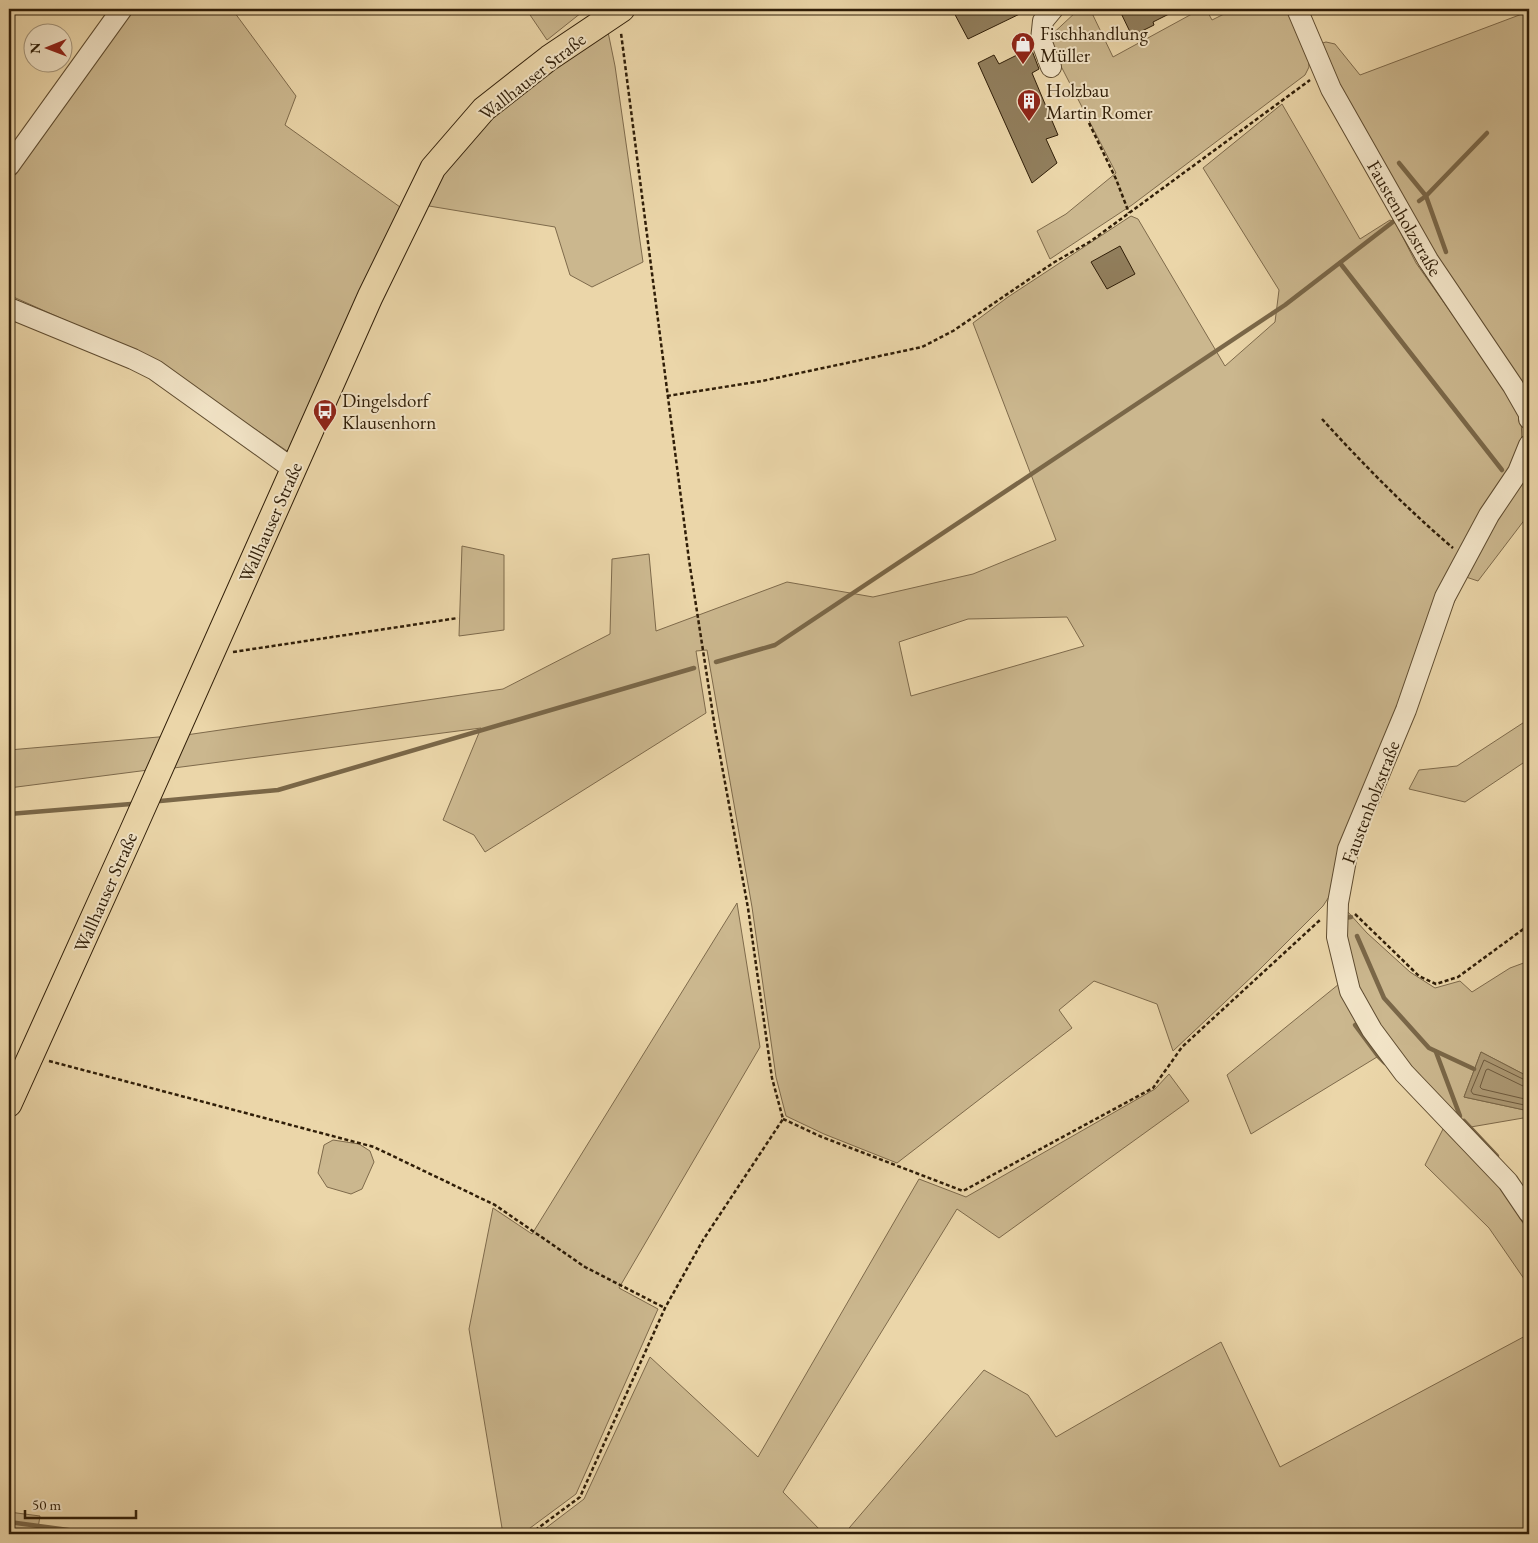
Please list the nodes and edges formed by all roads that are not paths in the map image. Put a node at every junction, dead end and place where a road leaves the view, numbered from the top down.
1 (122, 9) edge
2 (1053, 9) edge
3 (1296, 9) edge
4 (620, 11) edge
5 (1051, 67) dead end
6 (9, 166) edge
7 (9, 308) edge
8 (1529, 418) edge
9 (1529, 445) edge
10 (293, 469) junction
11 (9, 1104) edge
12 (1529, 1213) edge

1 - 6 street
2 - 5 street
3 - 8 street, Faustenholzstraße
4 - 10 main road, Wallhauser Straße
7 - 10 street
9 - 12 street, Faustenholzstraße
10 - 11 main road, Wallhauser Straße

